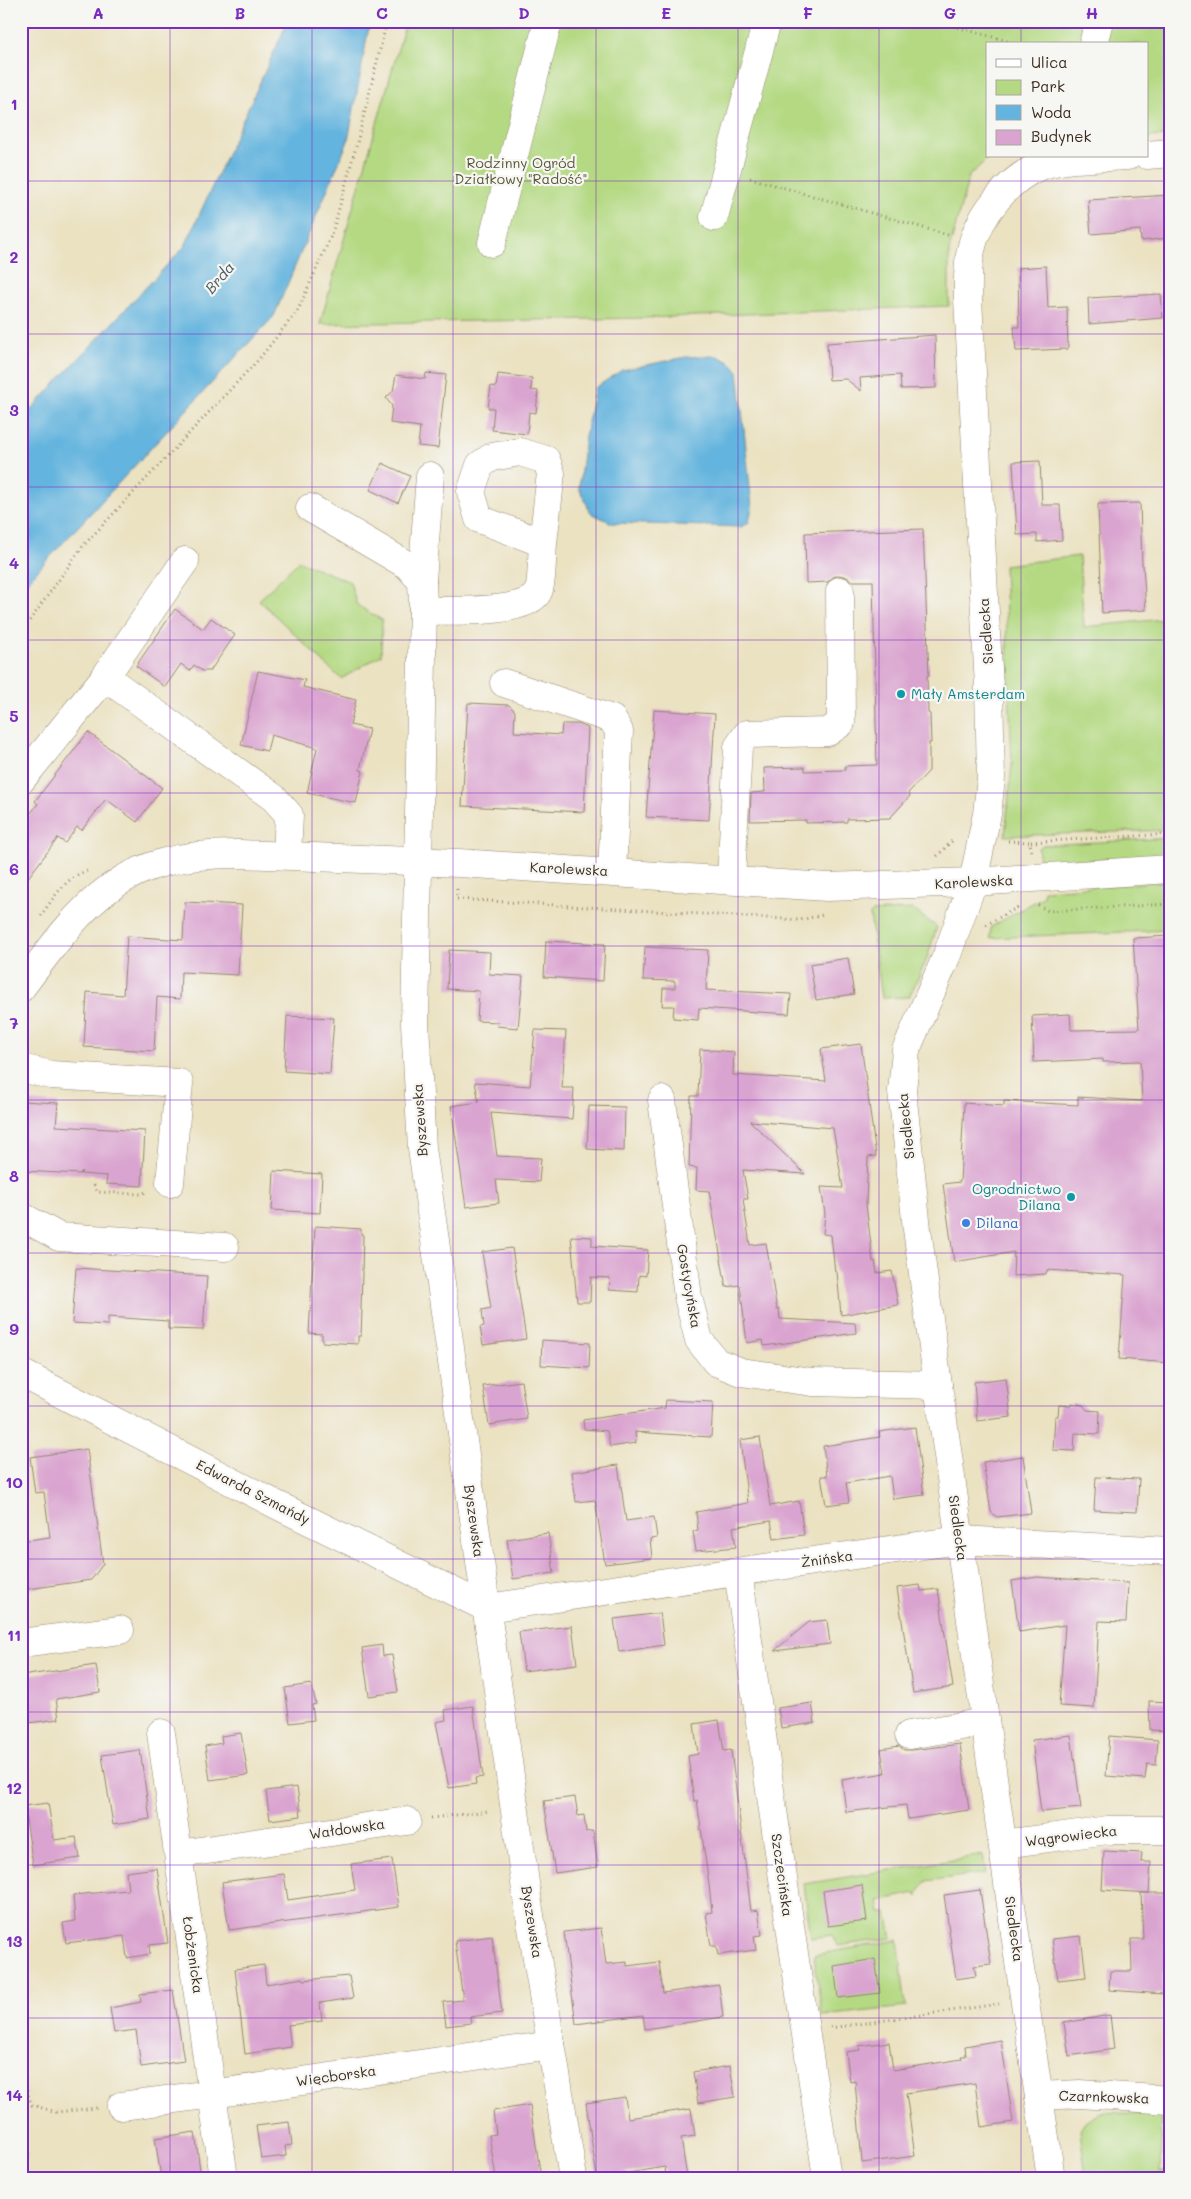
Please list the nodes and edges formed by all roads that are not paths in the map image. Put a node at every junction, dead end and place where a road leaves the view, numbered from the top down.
1 (548, 21) edge
2 (767, 21) edge
3 (1099, 21) edge
4 (1094, 42) edge
5 (1170, 153) edge
6 (1148, 155) edge
7 (1089, 158) edge
8 (1070, 159) edge
9 (714, 217) dead end
10 (492, 243) dead end
11 (430, 476) dead end
12 (310, 508) dead end
13 (542, 543) dead end
14 (185, 562) dead end
15 (422, 581) junction
16 (840, 591) dead end
17 (423, 611) junction
18 (105, 677) junction
19 (504, 683) dead end
20 (21, 780) edge
21 (286, 855) junction
22 (418, 861) junction
23 (1170, 869) edge
24 (612, 872) junction
25 (731, 880) junction
26 (973, 882) junction
27 (21, 988) edge
28 (21, 1068) edge
29 (662, 1100) dead end
30 (160, 1187) road end
31 (21, 1216) edge
32 (225, 1247) dead end
33 (21, 1373) edge
34 (938, 1385) junction
35 (959, 1540) junction
36 (1170, 1551) edge
37 (738, 1572) junction
38 (487, 1608) junction
39 (120, 1630) dead end
40 (21, 1642) edge
41 (986, 1722) junction
42 (161, 1733) dead end
43 (909, 1735) dead end
44 (407, 1821) road end
45 (1170, 1830) edge
46 (1003, 1844) junction
47 (179, 1854) junction
48 (551, 2045) junction
49 (212, 2094) junction
50 (1039, 2096) junction
51 (1170, 2100) edge
52 (121, 2106) road end
53 (224, 2178) edge
54 (573, 2178) edge
55 (827, 2178) edge
56 (1051, 2178) edge

1 - 10 street
2 - 9 street
3 - 4 street
5 - 6 street
7 - 8 street, Siedlecka
8 - 26 street, Siedlecka
11 - 15 street, Byszewska
12 - 15 street
13 - 17 street
14 - 18 street
15 - 17 street, Byszewska
16 - 25 street
17 - 22 street, Byszewska
18 - 20 street
18 - 21 street
19 - 24 street
21 - 22 street, Karolewska
21 - 27 street, Karolewska
22 - 24 street, Karolewska
22 - 38 street, Byszewska
23 - 26 street, Karolewska
24 - 25 street, Karolewska
25 - 26 street, Karolewska
26 - 34 street, Siedlecka
28 - 30 street
29 - 34 street, Gostycyńska
31 - 32 street
33 - 38 street, Edwarda Szmańdy
34 - 35 street, Siedlecka
35 - 36 street, Żnińska
35 - 37 street, Żnińska
35 - 41 street, Siedlecka
37 - 38 street, Żnińska
37 - 55 street, Szczecińska
38 - 48 street, Byszewska
39 - 40 street
41 - 43 street
41 - 46 street, Siedlecka
42 - 47 street, Łobżenicka
44 - 47 street, Wałdowska
45 - 46 street, Wągrowiecka
46 - 50 street, Siedlecka
47 - 49 street, Łobżenicka
48 - 49 street, Więcborska
48 - 54 street, Byszewska
49 - 52 street, Więcborska
49 - 53 street, Łobżenicka
50 - 51 street, Czarnkowska
50 - 56 street, Siedlecka

